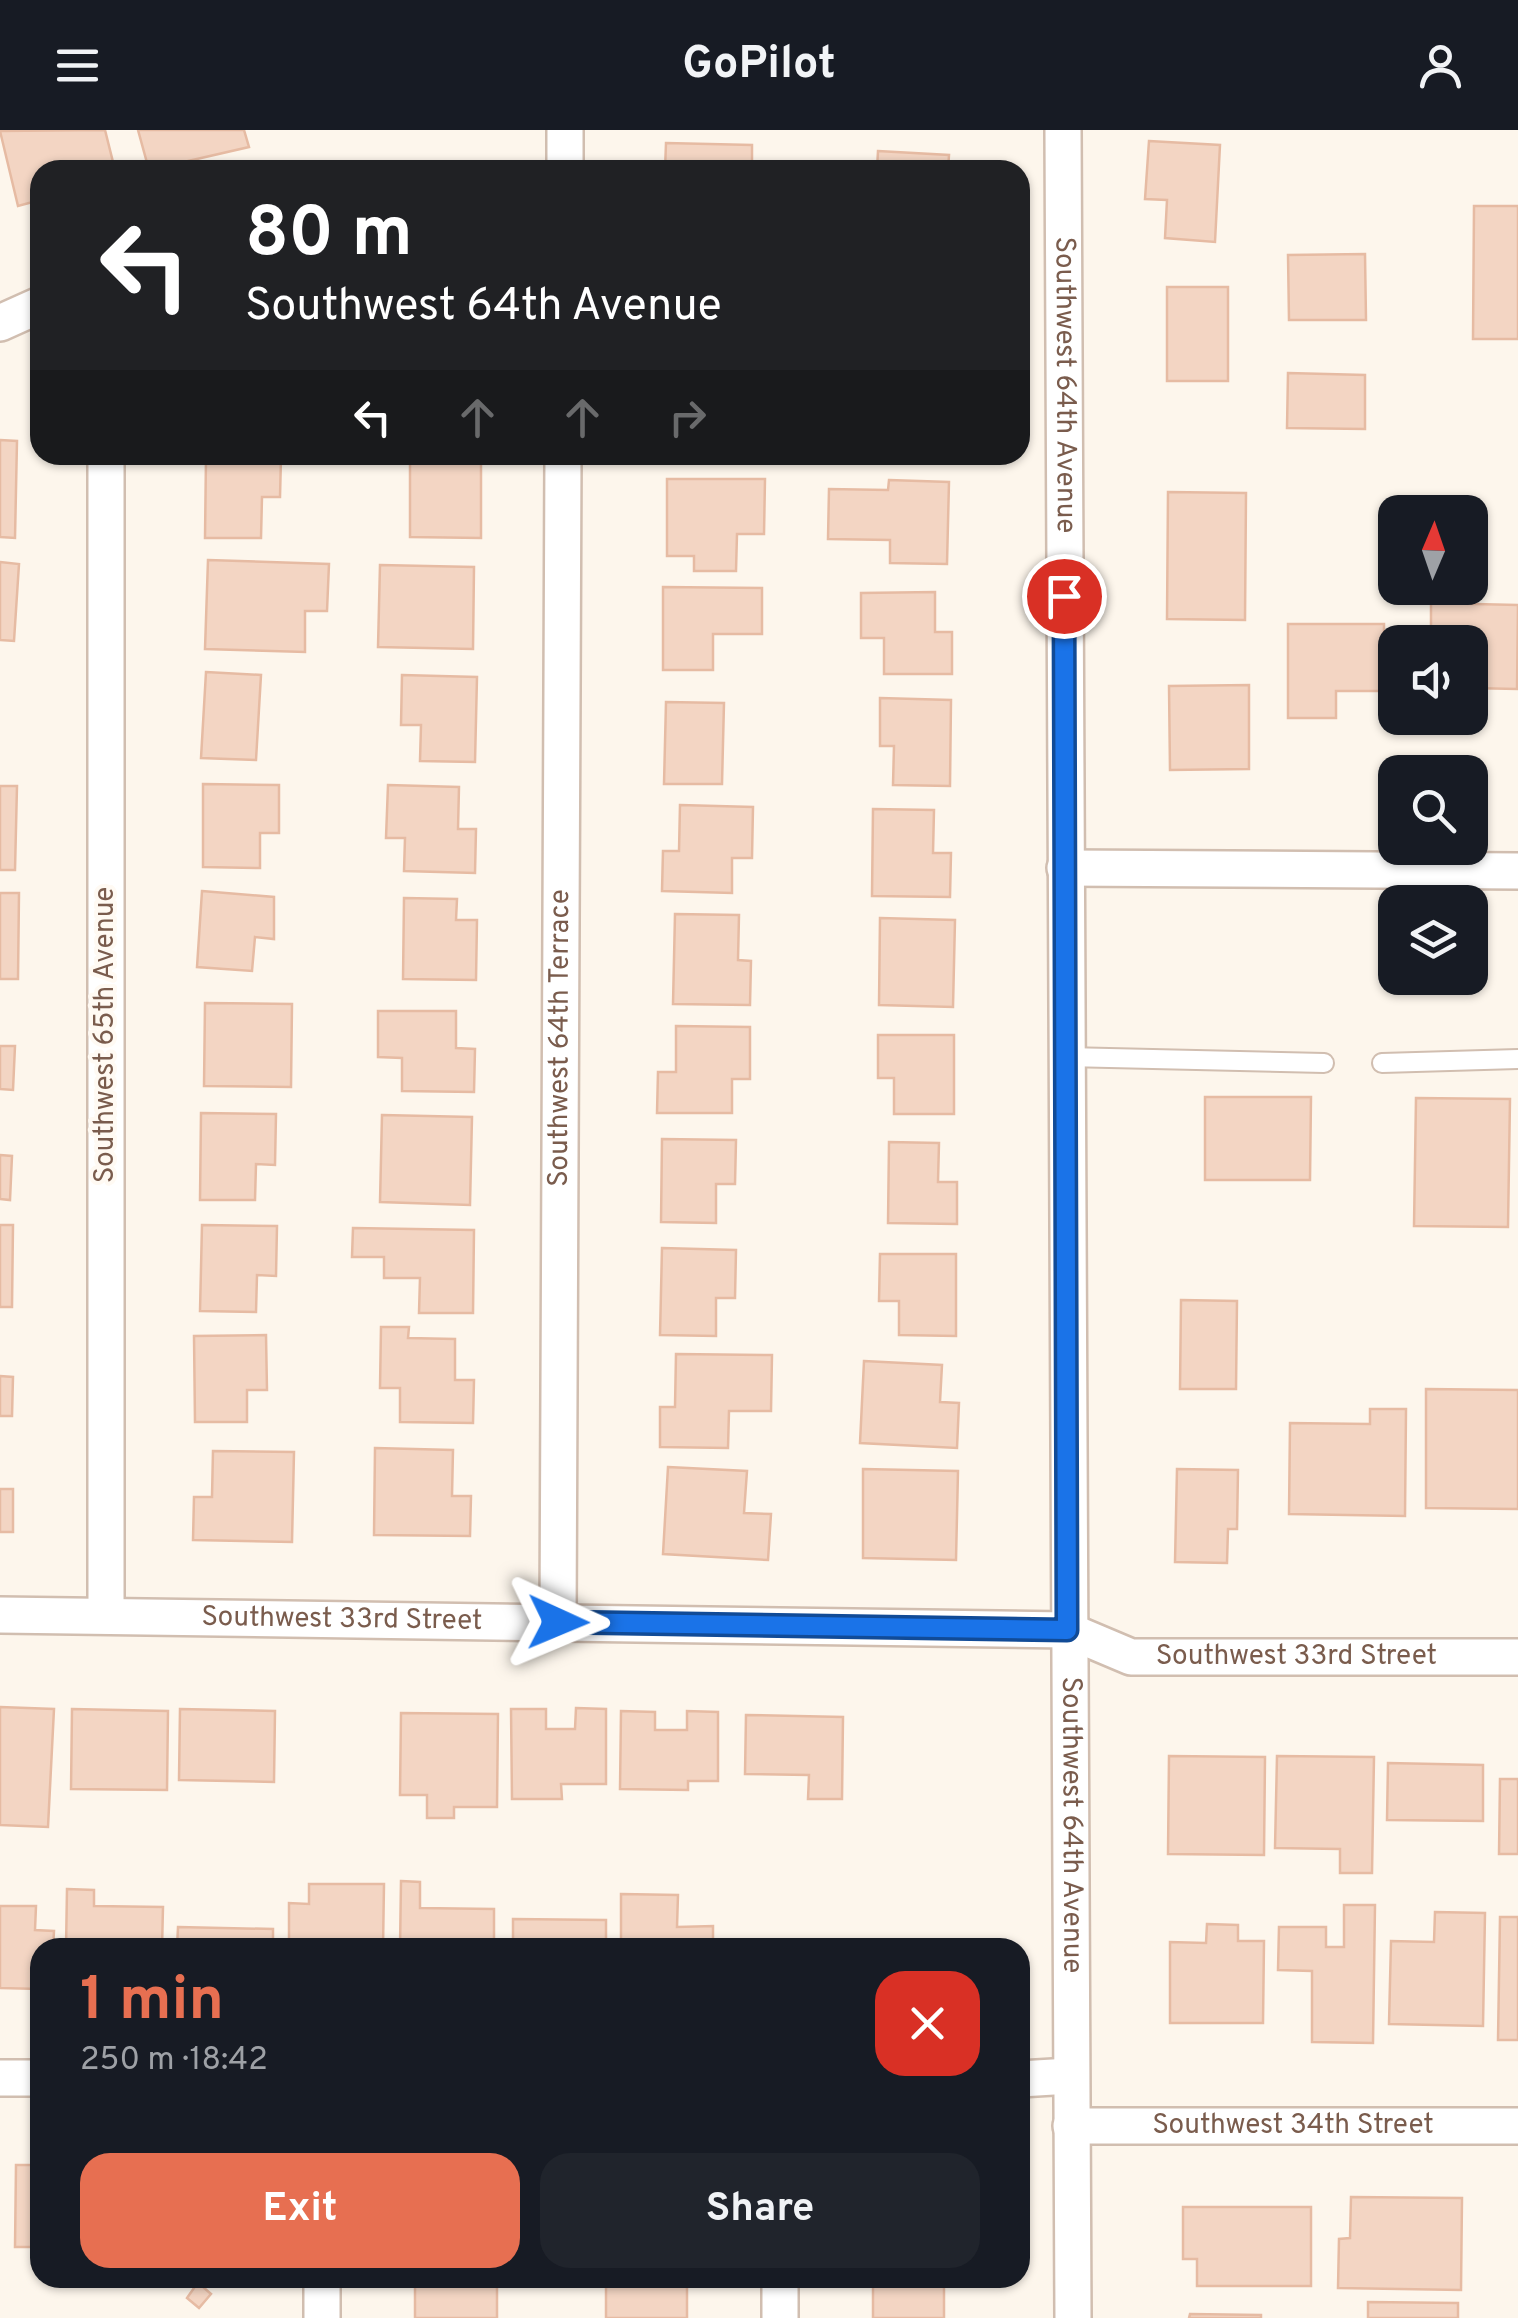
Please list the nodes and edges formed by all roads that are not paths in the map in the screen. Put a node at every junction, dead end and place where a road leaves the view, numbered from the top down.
1 (565, 130) edge
2 (1062, 130) edge
3 (564, 160) edge
4 (30, 309) edge
5 (0, 323) edge
6 (106, 465) edge
7 (563, 465) edge
8 (1065, 868) junction
9 (1518, 871) edge
10 (1066, 1058) junction
11 (1518, 1060) edge
12 (1324, 1063) dead end
13 (1382, 1063) dead end
14 (0, 1615) edge
15 (106, 1616) junction
16 (558, 1622) junction
17 (1067, 1630) junction
18 (1518, 1658) edge
19 (1070, 2076) junction
20 (0, 2078) edge
21 (30, 2078) edge
22 (1030, 2078) edge
23 (1071, 2126) junction
24 (1518, 2126) edge
25 (322, 2288) edge
26 (780, 2288) edge
27 (322, 2318) edge
28 (780, 2318) edge
29 (1073, 2318) edge

1 - 3 street
2 - 8 street, Southwest 64th Avenue
4 - 5 street
6 - 15 street, Southwest 65th Avenue
7 - 16 street, Southwest 64th Terrace
8 - 9 street
8 - 10 street, Southwest 64th Avenue
10 - 12 lane
10 - 17 street, Southwest 64th Avenue
11 - 13 lane
14 - 15 street, Southwest 33rd Street
15 - 16 street, Southwest 33rd Street
16 - 17 street, Southwest 33rd Street
17 - 18 street, Southwest 33rd Street
17 - 19 street, Southwest 64th Avenue
19 - 22 street
19 - 23 street, Southwest 64th Avenue
20 - 21 street
23 - 24 street, Southwest 34th Street
23 - 29 street, Southwest 64th Avenue
25 - 27 street
26 - 28 street

